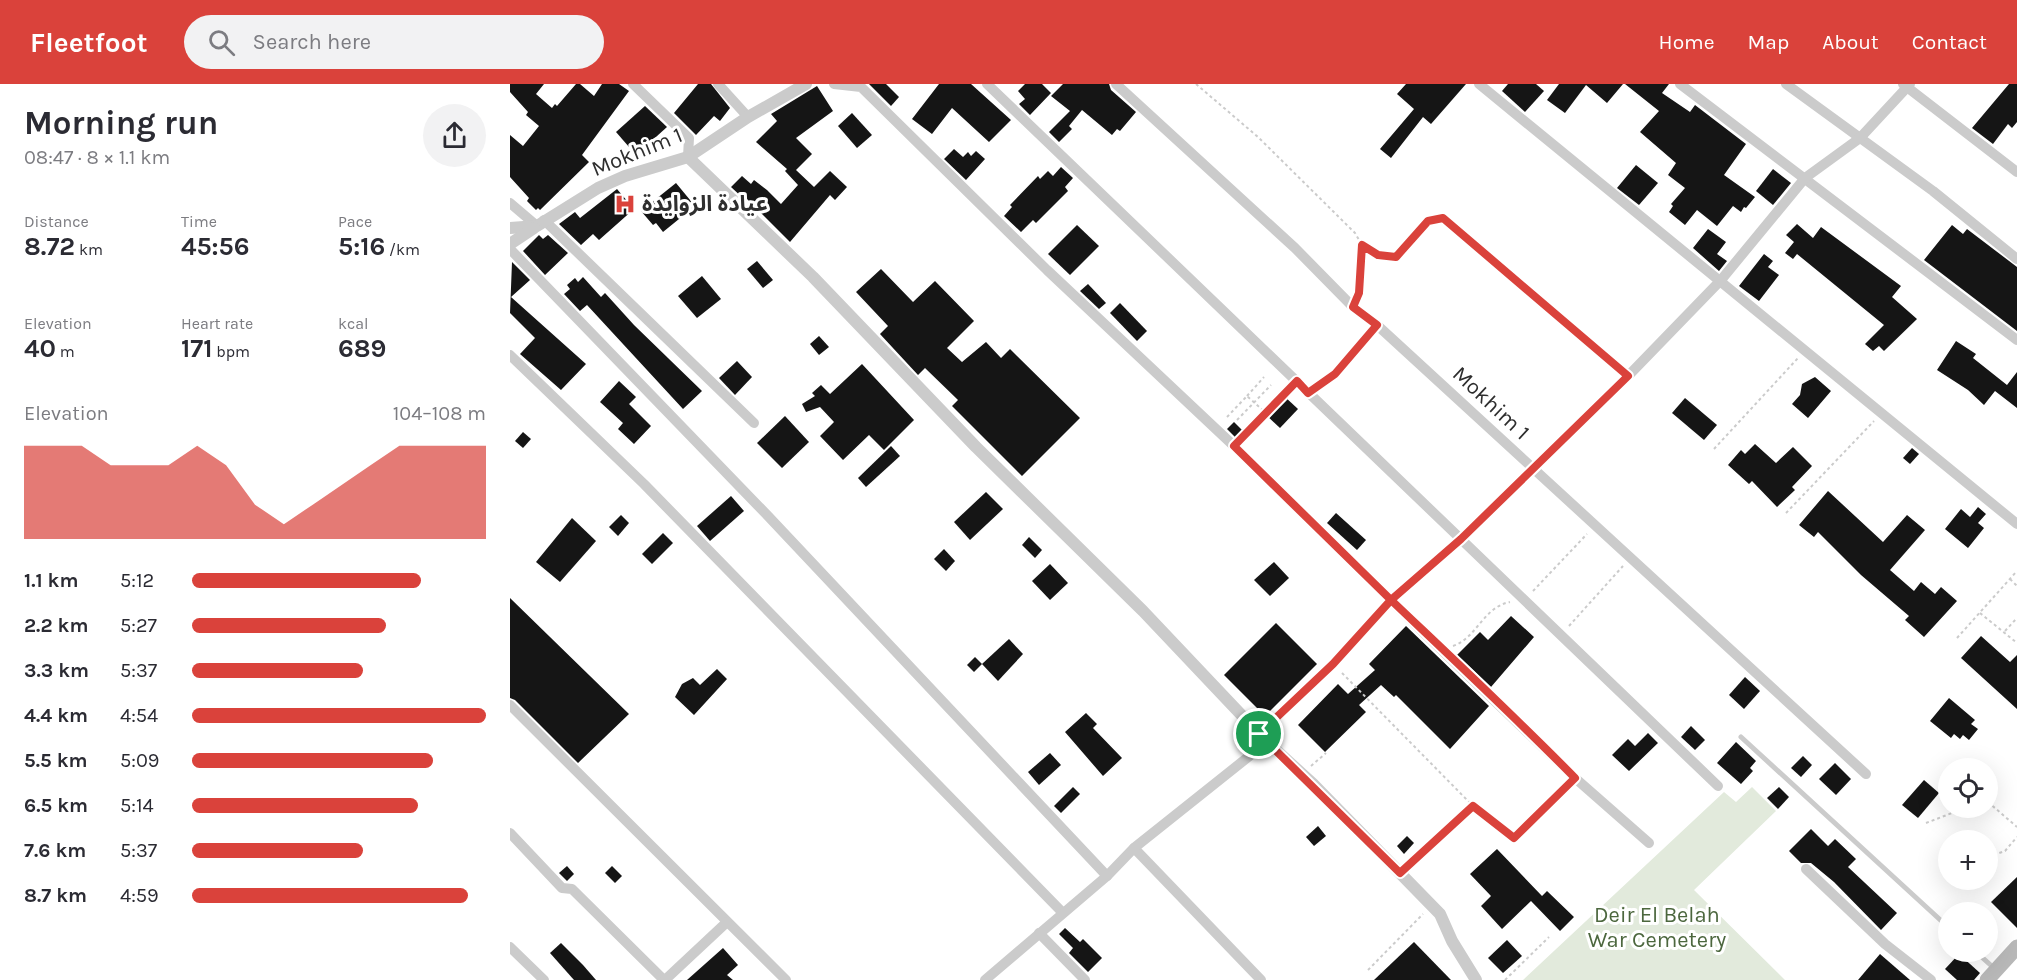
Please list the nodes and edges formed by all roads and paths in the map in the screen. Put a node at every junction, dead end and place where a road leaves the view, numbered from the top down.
1 (633, 84) edge
2 (718, 84) edge
3 (806, 84) edge
4 (834, 84) edge
5 (987, 84) edge
6 (1116, 84) edge
7 (1196, 84) edge
8 (1479, 84) edge
9 (1680, 84) edge
10 (1786, 84) edge
11 (1906, 85) edge
12 (748, 117) junction
13 (1860, 138) junction
14 (688, 158) junction
15 (2017, 172) edge
16 (1805, 178) junction
17 (510, 203) edge
18 (541, 223) junction
19 (510, 228) edge
20 (510, 244) edge
21 (1362, 245) junction
22 (510, 249) edge
23 (2017, 259) edge
24 (1721, 280) junction
25 (1353, 307) junction
26 (1377, 325) junction
27 (2017, 340) edge
28 (1806, 349) junction
29 (510, 355) edge
30 (1628, 376) junction
31 (1264, 378) dead end
32 (1297, 381) junction
33 (1271, 385) dead end
34 (1308, 393) junction
35 (1247, 396) junction
36 (1255, 403) junction
37 (1265, 412) junction
38 (1882, 412) junction
39 (1227, 417) dead end
40 (1237, 420) dead end
41 (754, 423) dead end
42 (1234, 446) junction
43 (1714, 449) dead end
44 (1533, 469) junction
45 (1786, 513) dead end
46 (2017, 524) edge
47 (1595, 526) junction
48 (1461, 539) junction
49 (1630, 559) junction
50 (2017, 571) edge
51 (2010, 579) junction
52 (2017, 586) edge
53 (1391, 600) junction
54 (1524, 600) junction
55 (1980, 613) junction
56 (2017, 618) edge
57 (2004, 632) junction
58 (1561, 635) junction
59 (1957, 638) dead end
60 (2017, 643) edge
61 (1442, 650) junction
62 (1333, 664) junction
63 (510, 705) edge
64 (1741, 737) dead end
65 (1263, 738) junction
66 (1326, 753) dead end
67 (1302, 774) junction
68 (1866, 774) dead end
69 (1575, 778) junction
70 (1718, 786) dead end
71 (1473, 806) junction
72 (1998, 810) edge
73 (1940, 818) edge
74 (1926, 824) dead end
75 (2017, 826) edge
76 (510, 833) edge
77 (2017, 837) edge
78 (1649, 843) dead end
79 (1134, 848) junction
80 (1998, 853) edge
81 (1806, 869) dead end
82 (1400, 873) junction
83 (1107, 876) junction
84 (1432, 906) junction
85 (1062, 912) junction
86 (1938, 918) edge
87 (727, 922) junction
88 (1038, 933) junction
89 (1549, 937) dead end
90 (510, 947) edge
91 (2017, 947) edge
92 (1983, 962) edge
93 (1368, 970) dead end
94 (1992, 975) edge
95 (544, 980) edge
96 (664, 980) edge
97 (786, 980) edge
98 (985, 980) edge
99 (1084, 980) edge
100 (1261, 980) edge
101 (1476, 980) edge
102 (1505, 980) edge
103 (1931, 980) edge

1 - 14 street
2 - 12 street
3 - 12 street, Mokhim 1
4 - 42 street
5 - 32 street
6 - 25 street, Mokhim 1
7 - 21 path
8 - 24 street
9 - 16 street
10 - 13 street
11 - 13 street
11 - 15 street
12 - 14 street, Mokhim 1
13 - 16 street
13 - 23 street
14 - 18 street, Mokhim 1
14 - 65 street
16 - 24 street
16 - 27 street
17 - 18 street
18 - 19 street, Mokhim 1
18 - 20 street
18 - 41 street
21 - 25 path
21 - 30 path
22 - 83 street
24 - 28 street
24 - 30 street
25 - 26 street, Mokhim 1
26 - 34 path
26 - 44 street, Mokhim 1
28 - 38 street
28 - 43 path
29 - 85 street
30 - 44 street
31 - 35 path
32 - 34 street
32 - 37 path
33 - 36 path
34 - 48 street
35 - 36 path
35 - 39 path
36 - 37 path
36 - 40 path
37 - 42 path
38 - 45 path
38 - 46 street
42 - 53 street
44 - 47 street, Mokhim 1
44 - 48 street
47 - 49 street, Mokhim 1
47 - 54 path
48 - 53 street
48 - 54 street
49 - 58 path
49 - 68 street, Mokhim 1
50 - 51 path
51 - 52 path
51 - 55 path
53 - 61 street
53 - 62 street
54 - 58 street
54 - 61 path
55 - 57 path
55 - 59 path
56 - 57 path
57 - 60 path
58 - 70 street
61 - 69 street
62 - 65 street
62 - 71 path
63 - 87 street
64 - 86 lane
65 - 67 street
65 - 79 street
66 - 67 path
67 - 82 street
69 - 71 path
69 - 78 street
71 - 82 path
72 - 75 path
73 - 74 path
76 - 96 street
77 - 80 path
79 - 83 street
79 - 100 street
81 - 103 street
82 - 84 street
83 - 85 street
84 - 93 path
84 - 101 street
85 - 88 street
87 - 96 street
87 - 97 street
88 - 98 street
88 - 99 street
89 - 102 path
90 - 95 street
91 - 94 main road
92 - 94 lane

